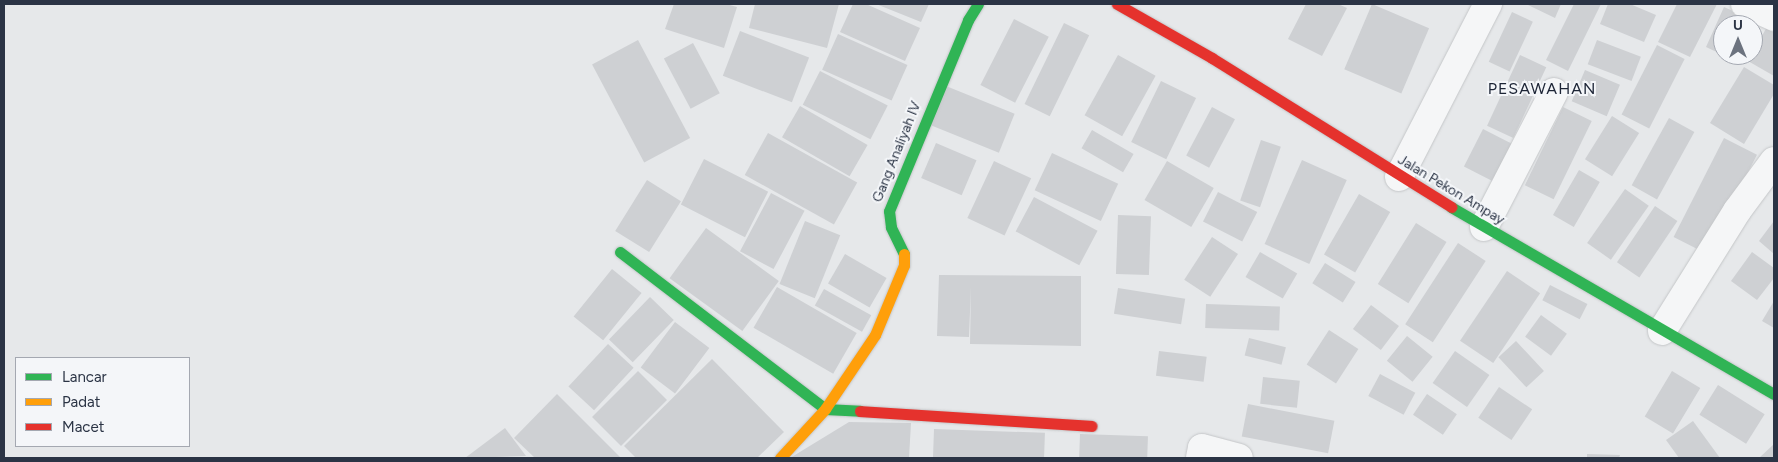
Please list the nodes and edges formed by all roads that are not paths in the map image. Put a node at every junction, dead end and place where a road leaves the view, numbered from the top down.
1 (978, 4) edge
2 (1117, 4) edge
3 (1488, 4) edge
4 (1745, 4) edge
5 (1774, 17) edge
6 (1554, 92) dead end
7 (1774, 161) edge
8 (1399, 177) junction
9 (1484, 227) junction
10 (620, 252) dead end
11 (1662, 331) junction
12 (1774, 394) edge
13 (825, 409) junction
14 (1092, 426) dead end
15 (780, 458) edge
16 (1200, 458) edge
17 (1239, 458) edge

1 - 13 street, Gang Analiyah IV
2 - 8 street, Jalan Pekon Ampay
3 - 8 street
4 - 5 street
6 - 9 street
7 - 11 street
8 - 9 street, Jalan Pekon Ampay
9 - 11 street, Jalan Pekon Ampay
10 - 13 street
11 - 12 street, Jalan Pekon Ampay
13 - 14 street
13 - 15 street, Gang Analiyah IV
16 - 17 street

